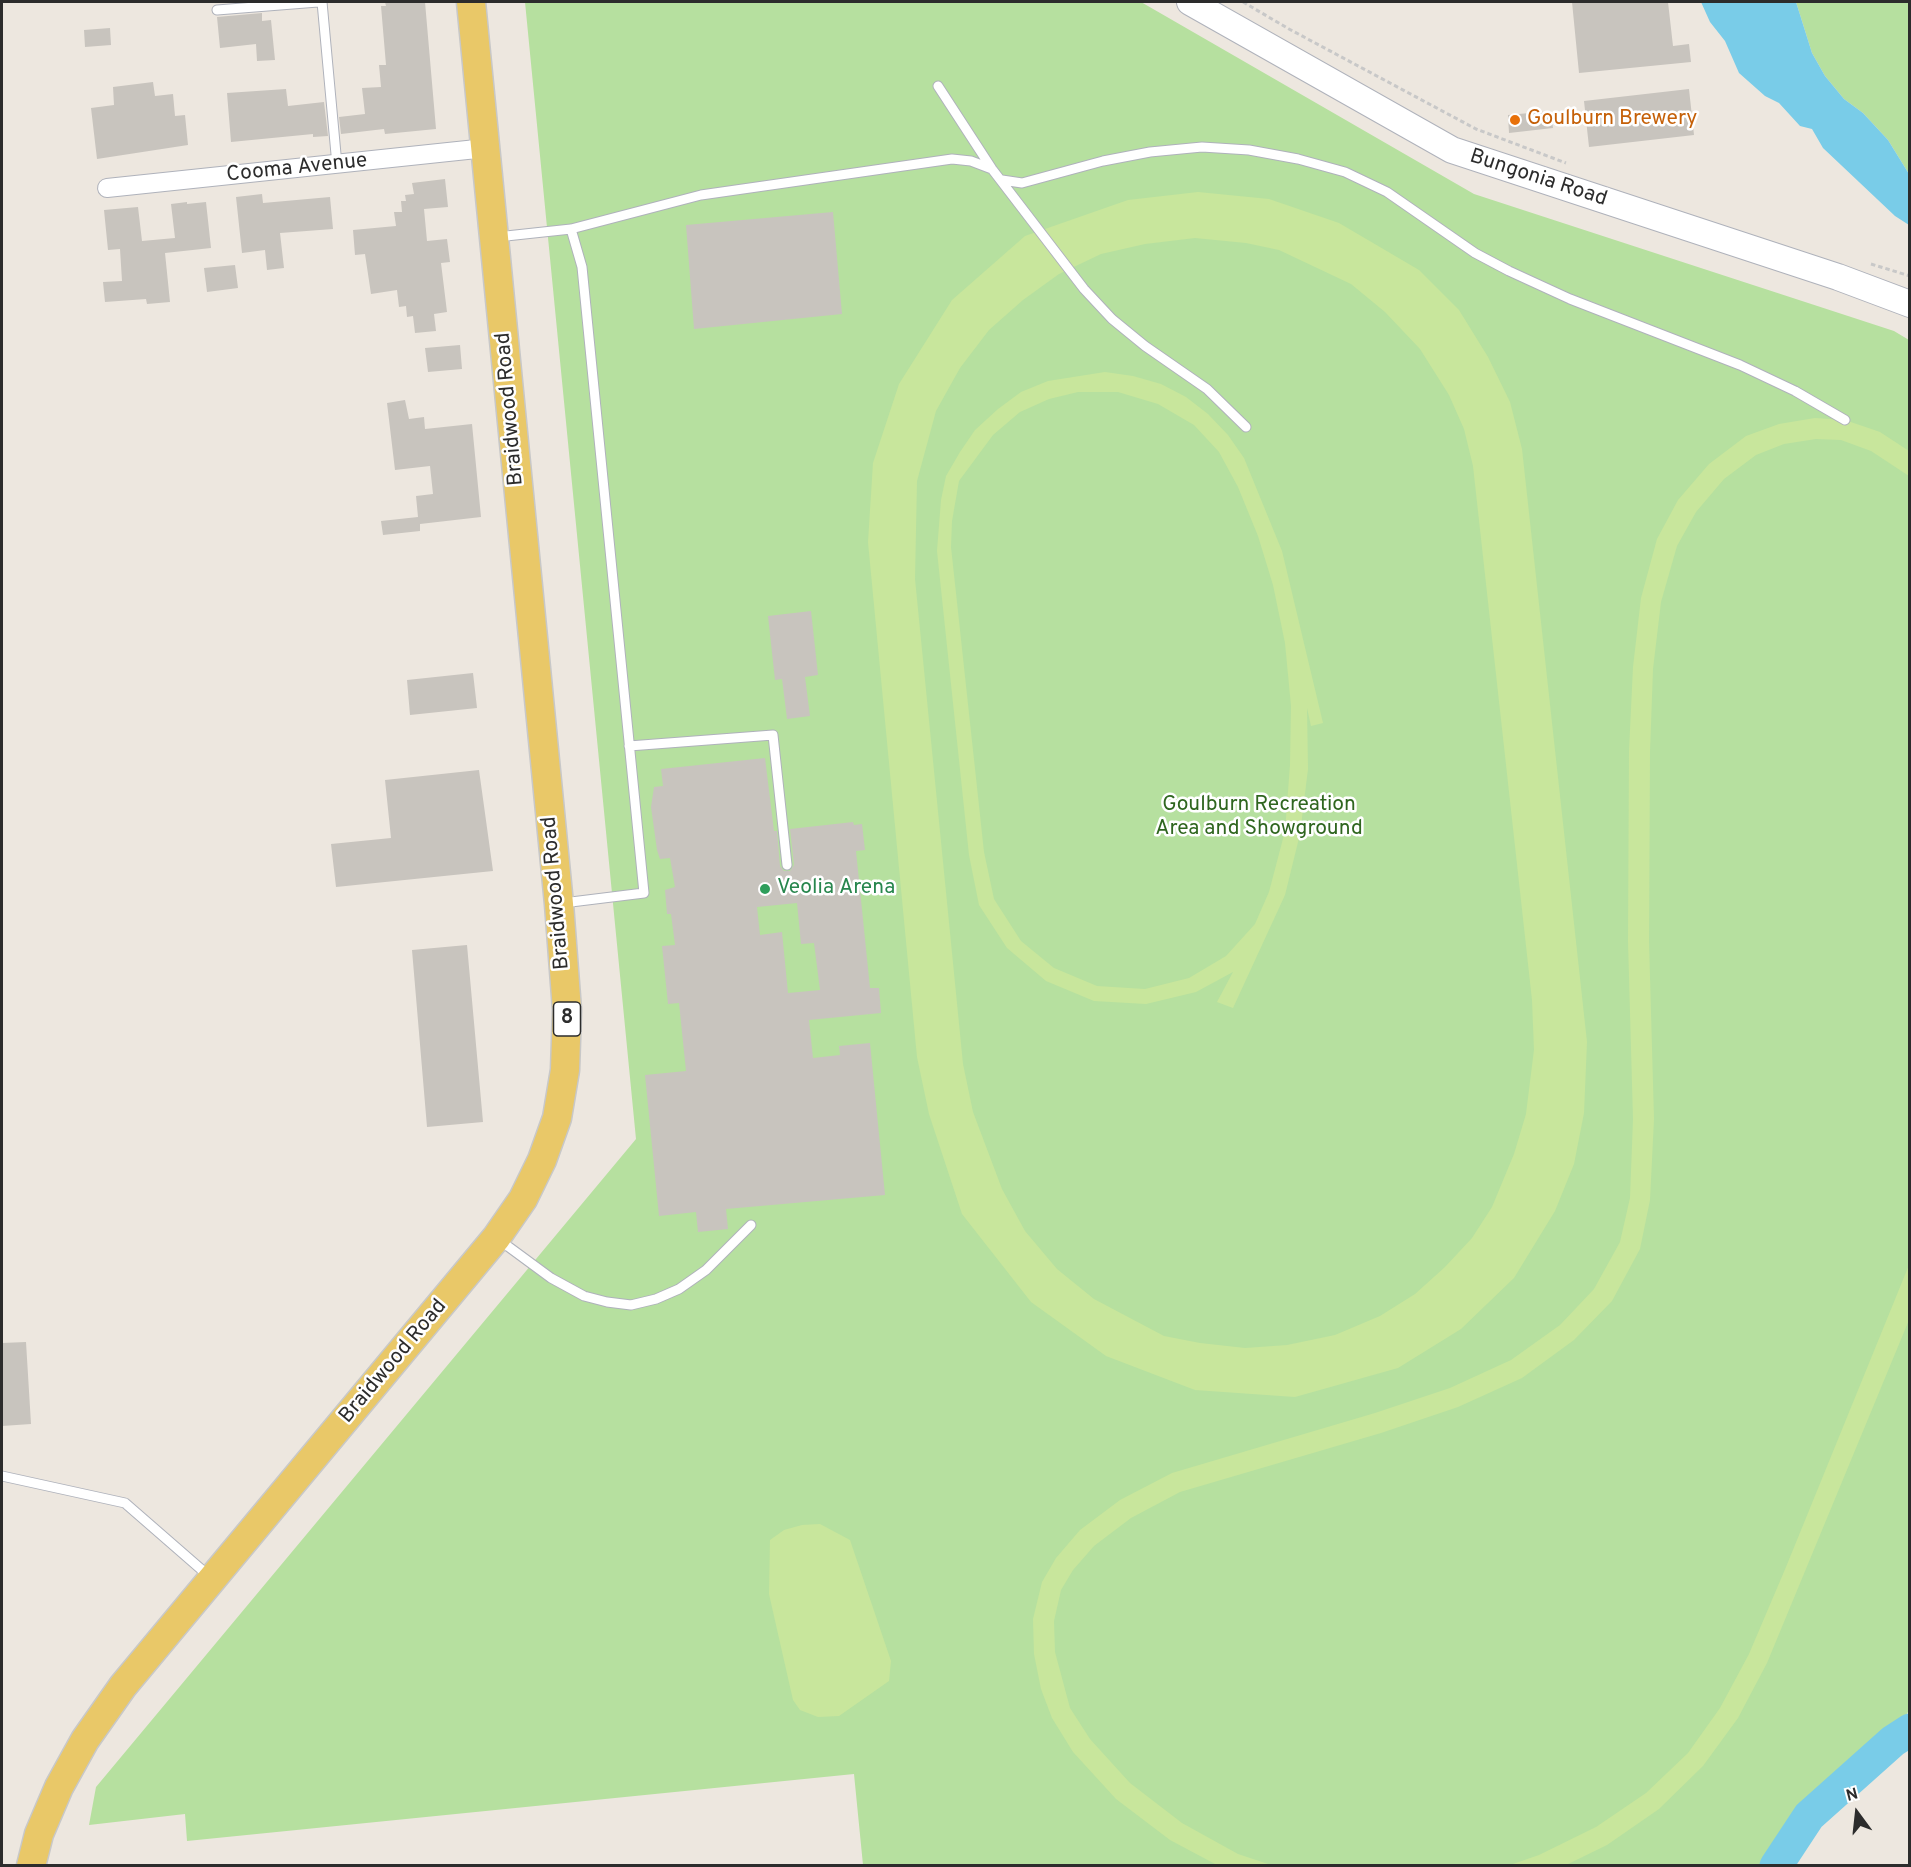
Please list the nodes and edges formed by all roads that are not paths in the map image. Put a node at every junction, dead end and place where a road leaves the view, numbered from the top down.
1 (320, 2) edge
2 (471, 2) edge
3 (1190, 2) edge
4 (217, 10) dead end
5 (938, 86) dead end
6 (486, 148) junction
7 (338, 165) junction
8 (992, 169) junction
9 (1002, 180) junction
10 (107, 188) dead end
11 (571, 229) junction
12 (495, 237) junction
13 (1910, 304) edge
14 (1845, 420) dead end
15 (1246, 427) dead end
16 (629, 746) junction
17 (787, 865) dead end
18 (559, 904) junction
19 (752, 1225) dead end
20 (496, 1238) junction
21 (2, 1476) edge
22 (212, 1579) junction
23 (31, 1866) edge

1 - 4 lane
1 - 7 lane
2 - 6 main road, Braidwood Road / 8
3 - 13 street, Bungonia Road
5 - 8 lane
6 - 7 street, Cooma Avenue
6 - 12 main road, Braidwood Road / 8
7 - 10 street, Cooma Avenue
8 - 9 lane
8 - 11 lane
9 - 14 lane
9 - 15 lane
11 - 12 lane
11 - 16 lane
12 - 18 main road, Braidwood Road / 8
16 - 17 lane
16 - 18 lane
18 - 20 main road, Braidwood Road / 8
19 - 20 lane
20 - 22 main road, Braidwood Road / 8
21 - 22 lane
22 - 23 main road, Braidwood Road / 8

